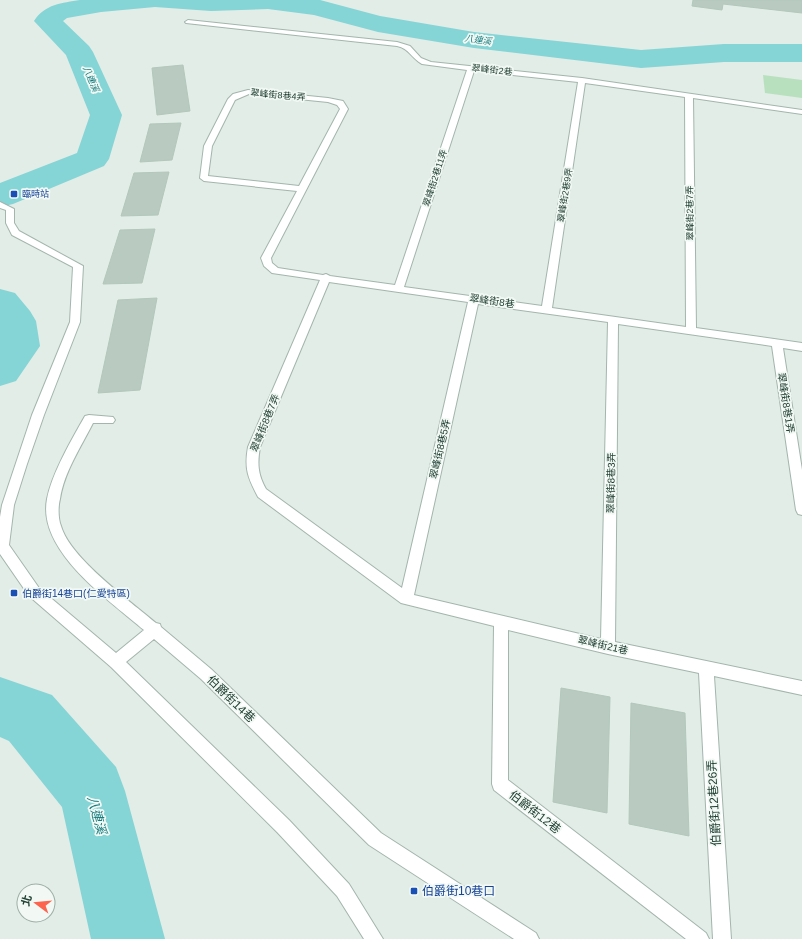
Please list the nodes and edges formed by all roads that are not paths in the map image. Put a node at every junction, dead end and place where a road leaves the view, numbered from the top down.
1 (188, 22) dead end
2 (471, 68) junction
3 (582, 80) junction
4 (689, 95) junction
5 (802, 112) edge
6 (302, 189) junction
7 (0, 205) edge
8 (326, 277) junction
9 (399, 288) junction
10 (474, 299) junction
11 (546, 309) junction
12 (613, 319) junction
13 (691, 330) junction
14 (777, 343) junction
15 (802, 347) edge
16 (109, 420) dead end
17 (802, 510) edge
18 (406, 599) junction
19 (501, 621) junction
20 (155, 629) junction
21 (608, 647) junction
22 (116, 662) junction
23 (706, 668) junction
24 (802, 688) edge
25 (374, 939) edge
26 (530, 939) edge
27 (700, 939) edge
28 (722, 939) edge

1 - 2 street, 翠峰街2巷
2 - 3 street, 翠峰街2巷
2 - 9 street, 翠峰街2巷11弄
3 - 4 street, 翠峰街2巷
3 - 11 street, 翠峰街2巷9弄
4 - 5 street, 翠峰街2巷
4 - 13 street, 翠峰街2巷7弄
6 - 6 street, 翠峰街8巷4弄
6 - 8 street, 翠峰街8巷
7 - 22 street
8 - 9 street, 翠峰街8巷
8 - 18 street, 翠峰街8巷7弄
9 - 10 street, 翠峰街8巷
10 - 11 street, 翠峰街8巷
10 - 18 street, 翠峰街8巷5弄
11 - 12 street, 翠峰街8巷
12 - 13 street, 翠峰街8巷
12 - 21 street, 翠峰街8巷3弄
13 - 14 street, 翠峰街8巷
14 - 15 street, 翠峰街8巷
14 - 17 street, 翠峰街8巷1弄
16 - 20 street, 伯爵街14巷
18 - 19 street, 翠峰街21巷
19 - 21 street, 翠峰街21巷
19 - 27 street, 伯爵街12巷
20 - 22 street
20 - 26 street, 伯爵街14巷
21 - 23 street, 翠峰街21巷
22 - 25 street
23 - 24 street, 翠峰街21巷
23 - 28 street, 伯爵街12巷26弄

